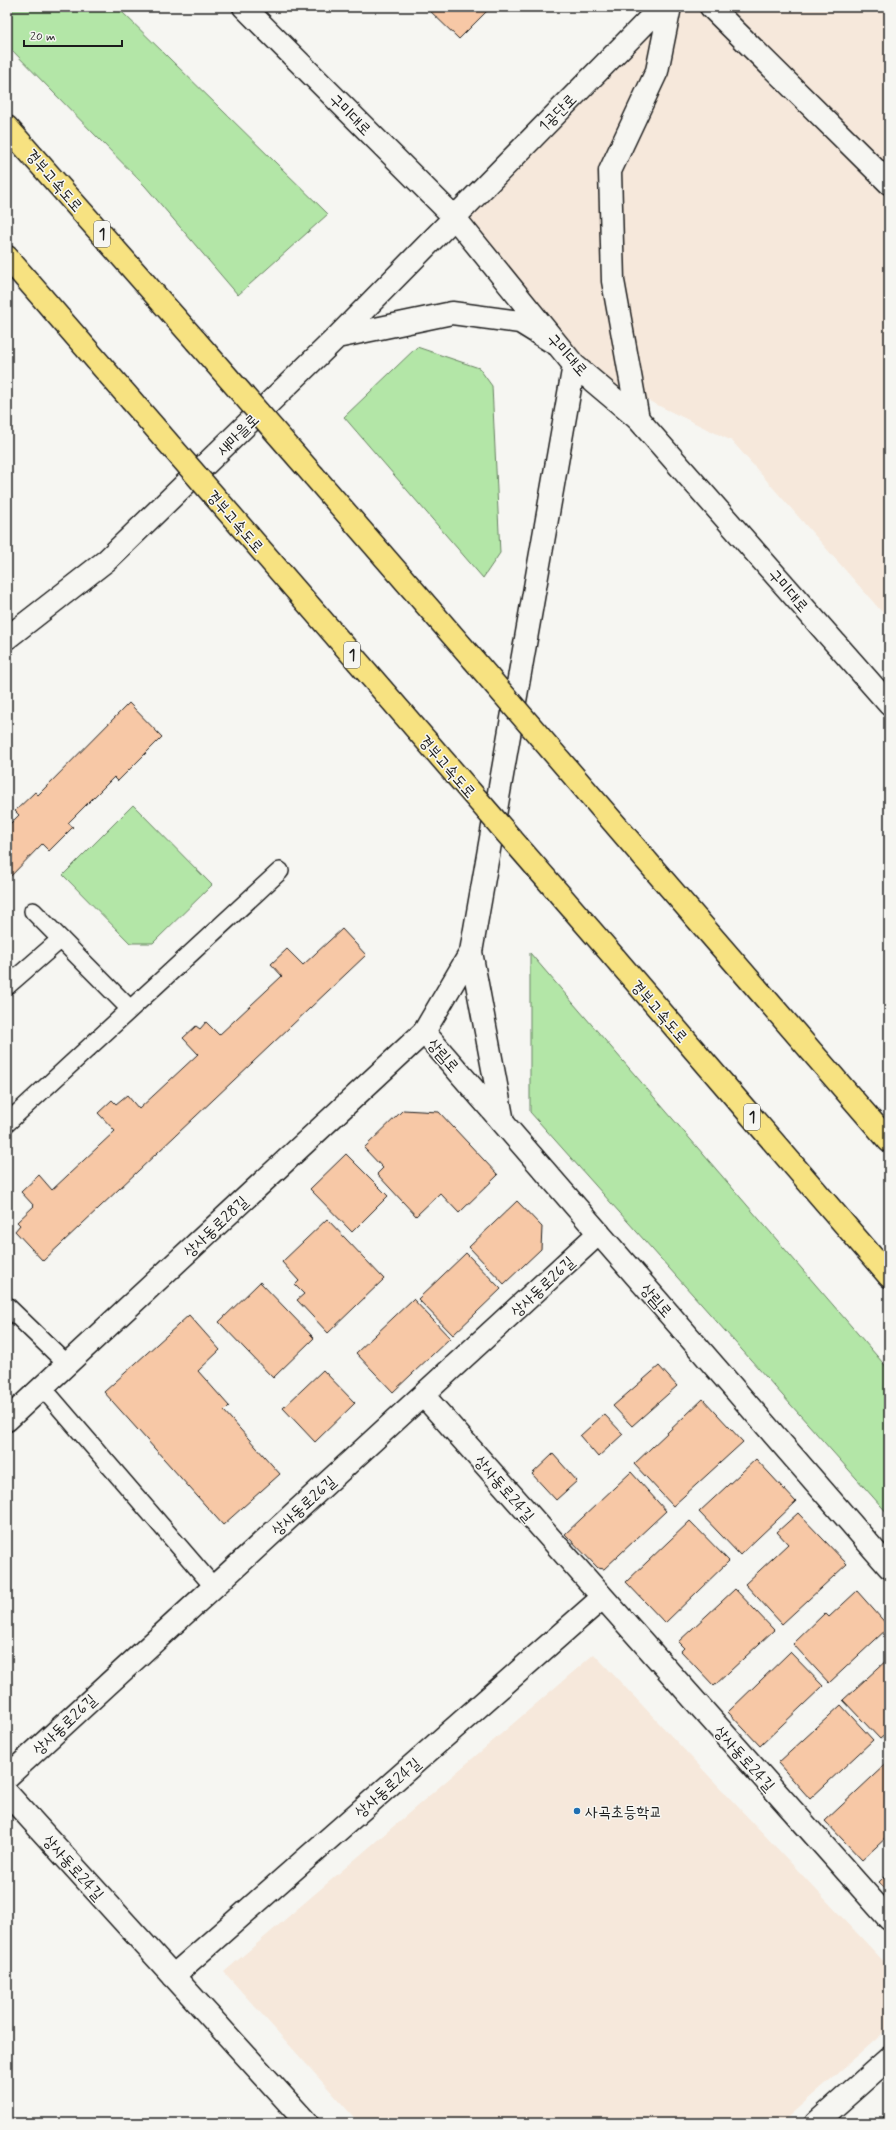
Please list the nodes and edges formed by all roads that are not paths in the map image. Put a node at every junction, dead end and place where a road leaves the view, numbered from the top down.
1 (244, 7) edge
2 (661, 7) edge
3 (670, 7) edge
4 (711, 7) edge
5 (7, 127) edge
6 (889, 183) edge
7 (454, 217) junction
8 (7, 257) edge
9 (337, 337) junction
10 (574, 365) junction
11 (638, 419) junction
12 (7, 638) edge
13 (889, 704) edge
14 (280, 871) dead end
15 (33, 911) dead end
16 (61, 938) junction
17 (471, 952) junction
18 (7, 986) edge
19 (130, 1009) junction
20 (424, 1032) junction
21 (503, 1122) junction
22 (7, 1123) edge
23 (889, 1141) edge
24 (599, 1233) junction
25 (889, 1276) edge
26 (7, 1306) edge
27 (67, 1364) junction
28 (42, 1387) junction
29 (423, 1395) junction
30 (7, 1420) edge
31 (889, 1567) edge
32 (213, 1586) junction
33 (602, 1598) junction
34 (7, 1777) edge
35 (7, 1793) edge
36 (889, 1919) edge
37 (173, 1976) junction
38 (889, 2058) edge
39 (307, 2123) edge
40 (816, 2123) edge

1 - 7 street, 구미대로
2 - 7 street, 1공단로
3 - 11 street
4 - 6 street
5 - 23 highway, 경부고속도로 / 1, bridge
7 - 9 street, 새마을로
7 - 10 street, 구미대로
8 - 25 highway, 경부고속도로 / 1, bridge
9 - 10 street
9 - 12 street, 새마을로
10 - 11 street, 구미대로
10 - 17 street
11 - 13 street, 구미대로
14 - 19 lane
15 - 16 lane
16 - 18 lane
16 - 19 lane
17 - 20 street, 상사동로28길
17 - 21 street
19 - 22 lane
20 - 21 street, 상림로
20 - 27 street, 상사동로28길
21 - 24 street, 상림로
24 - 29 street, 상사동로26길
24 - 31 street, 상림로
26 - 27 lane
27 - 28 street, 상사동로28길
28 - 30 street, 상사동로28길
28 - 32 lane
29 - 32 street, 상사동로26길
29 - 33 street, 상사동로24길
32 - 34 street, 상사동로26길
33 - 36 street, 상사동로24길
33 - 37 street, 상사동로24길
35 - 37 street, 상사동로24길
37 - 39 street, 상사동로24길
38 - 40 street

